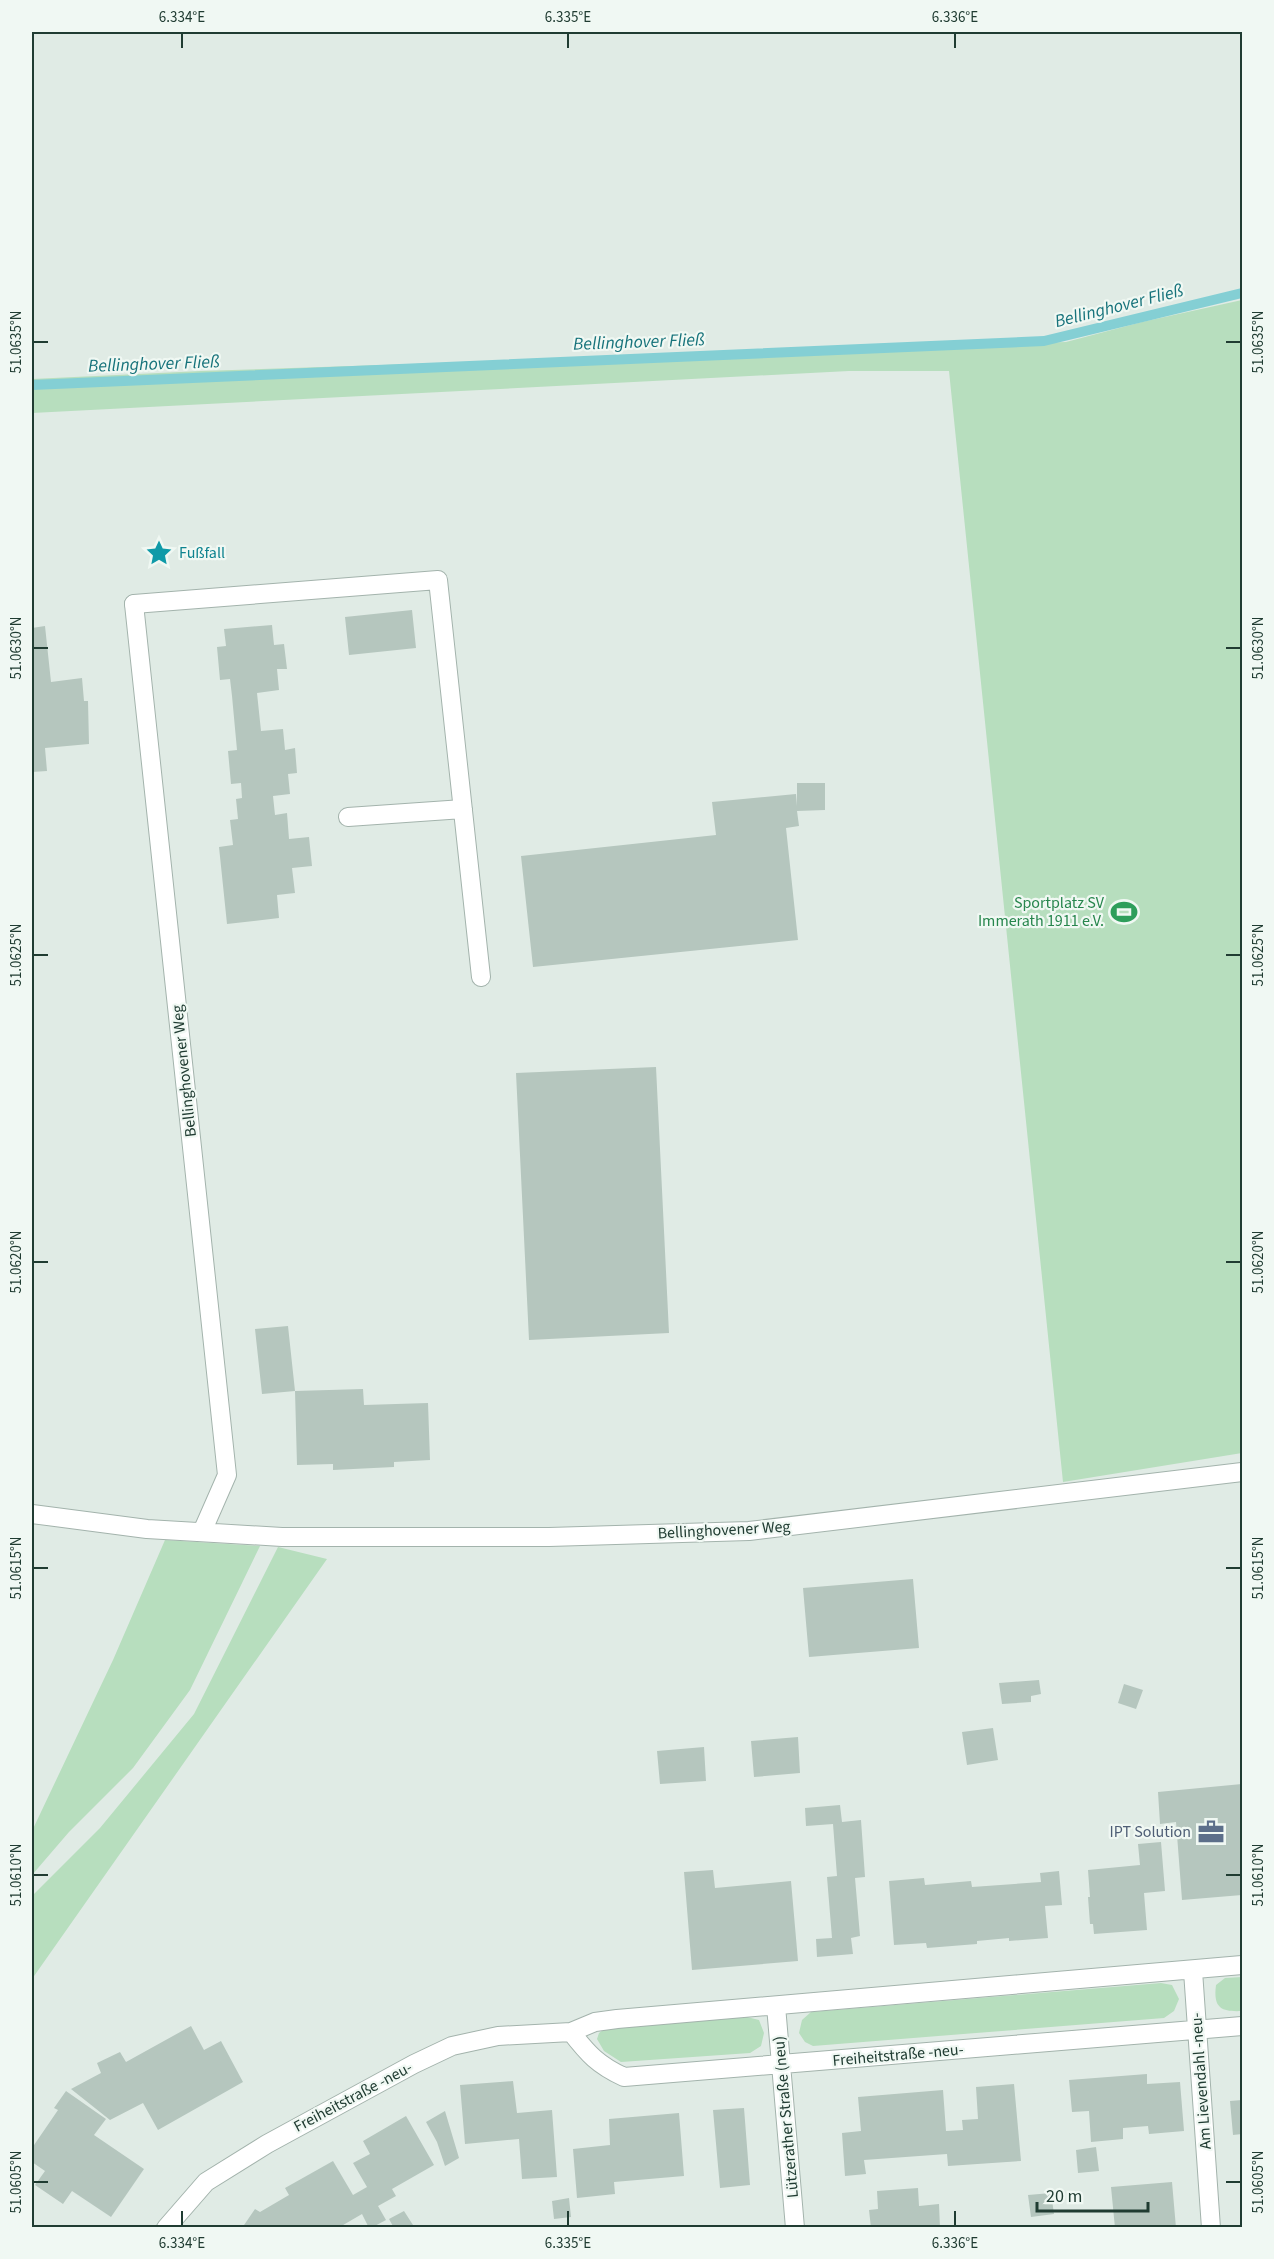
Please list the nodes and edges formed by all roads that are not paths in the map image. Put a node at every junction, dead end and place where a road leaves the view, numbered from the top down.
1 (463, 808) junction
2 (348, 817) dead end
3 (481, 977) dead end
4 (1242, 1472) edge
5 (32, 1514) edge
6 (202, 1532) junction
7 (1242, 1965) edge
8 (1193, 1971) junction
9 (776, 2006) junction
10 (1242, 2026) edge
11 (1197, 2030) junction
12 (571, 2032) junction
13 (781, 2064) junction
14 (166, 2228) edge
15 (795, 2228) edge
16 (1211, 2228) edge

1 - 2 street
1 - 3 street
1 - 6 street, Bellinghovener Weg
4 - 6 street, Bellinghovener Weg
5 - 6 street, Bellinghovener Weg
7 - 8 street, Freiheitstraße -neu-
8 - 9 street, Freiheitstraße -neu-
8 - 11 street, Am Lievendahl -neu-
9 - 12 street, Freiheitstraße -neu-
9 - 13 street, Lützerather Straße (neu)
10 - 11 street, Freiheitstraße -neu-
11 - 13 street, Freiheitstraße -neu-
11 - 16 street, Am Lievendahl -neu-
12 - 13 street, Freiheitstraße -neu-
12 - 14 street, Freiheitstraße -neu-
13 - 15 street, Lützerather Straße (neu)

